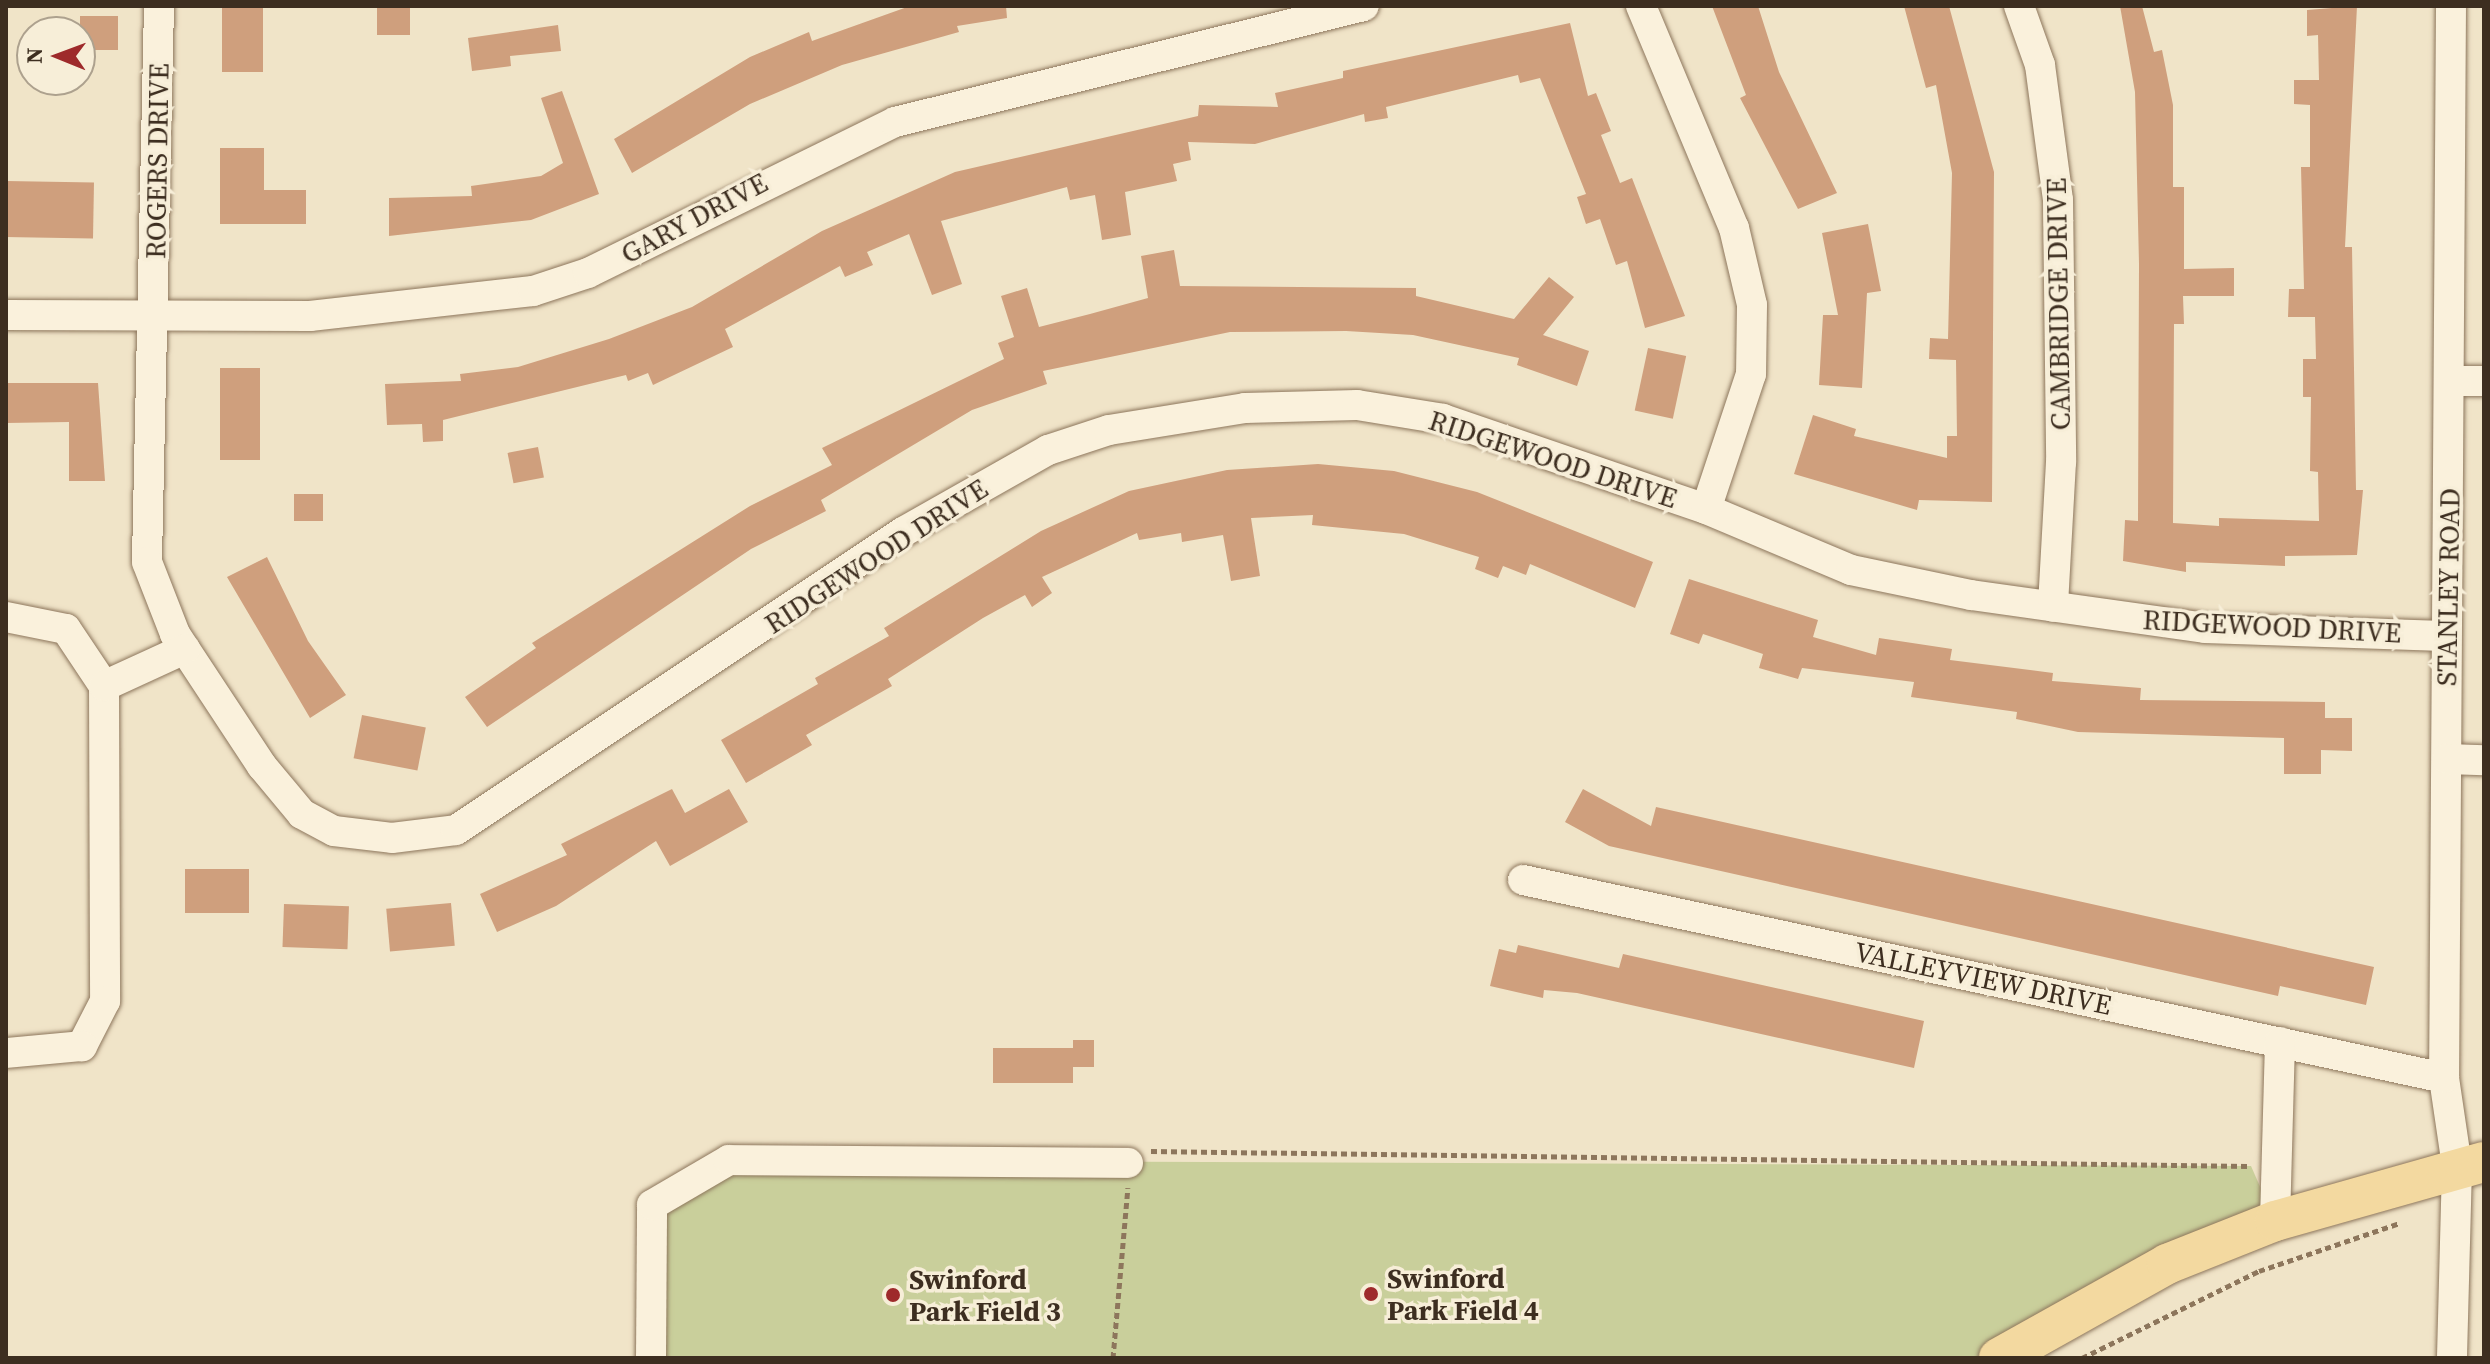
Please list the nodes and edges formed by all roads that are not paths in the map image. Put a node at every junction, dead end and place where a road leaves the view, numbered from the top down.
1 (159, 6) edge
2 (1364, 6) edge
3 (1641, 6) edge
4 (2019, 6) edge
5 (2451, 6) edge
6 (6, 315) edge
7 (154, 317) junction
8 (2452, 381) junction
9 (2484, 381) edge
10 (1706, 509) junction
11 (2053, 607) junction
12 (6, 617) edge
13 (2444, 636) junction
14 (185, 649) junction
15 (104, 686) junction
16 (2447, 759) junction
17 (2484, 760) edge
18 (1523, 880) dead end
19 (2280, 1042) junction
20 (6, 1053) edge
21 (2444, 1078) junction
22 (1128, 1163) road end
23 (2470, 1164) edge
24 (2275, 1221) junction
25 (651, 1358) edge
26 (1999, 1358) edge
27 (2452, 1358) edge

1 - 7 street, ROGERS DRIVE
2 - 7 street, GARY DRIVE
3 - 10 street
4 - 11 street, CAMBRIDGE DRIVE
5 - 8 street, STANLEY ROAD
6 - 7 street, GARY DRIVE
7 - 14 street, RIDGEWOOD DRIVE
8 - 9 street
8 - 13 street, STANLEY ROAD
10 - 11 street, RIDGEWOOD DRIVE
10 - 14 street, RIDGEWOOD DRIVE
11 - 13 street, RIDGEWOOD DRIVE
12 - 15 street
13 - 16 street, STANLEY ROAD
14 - 15 street
15 - 20 street
16 - 17 street
16 - 21 street, STANLEY ROAD
18 - 19 street, VALLEYVIEW DRIVE
19 - 21 street, VALLEYVIEW DRIVE
19 - 24 street
21 - 23 street, STANLEY ROAD
22 - 25 street
23 - 24 main road
23 - 27 street, STANLEY ROAD
24 - 26 main road

